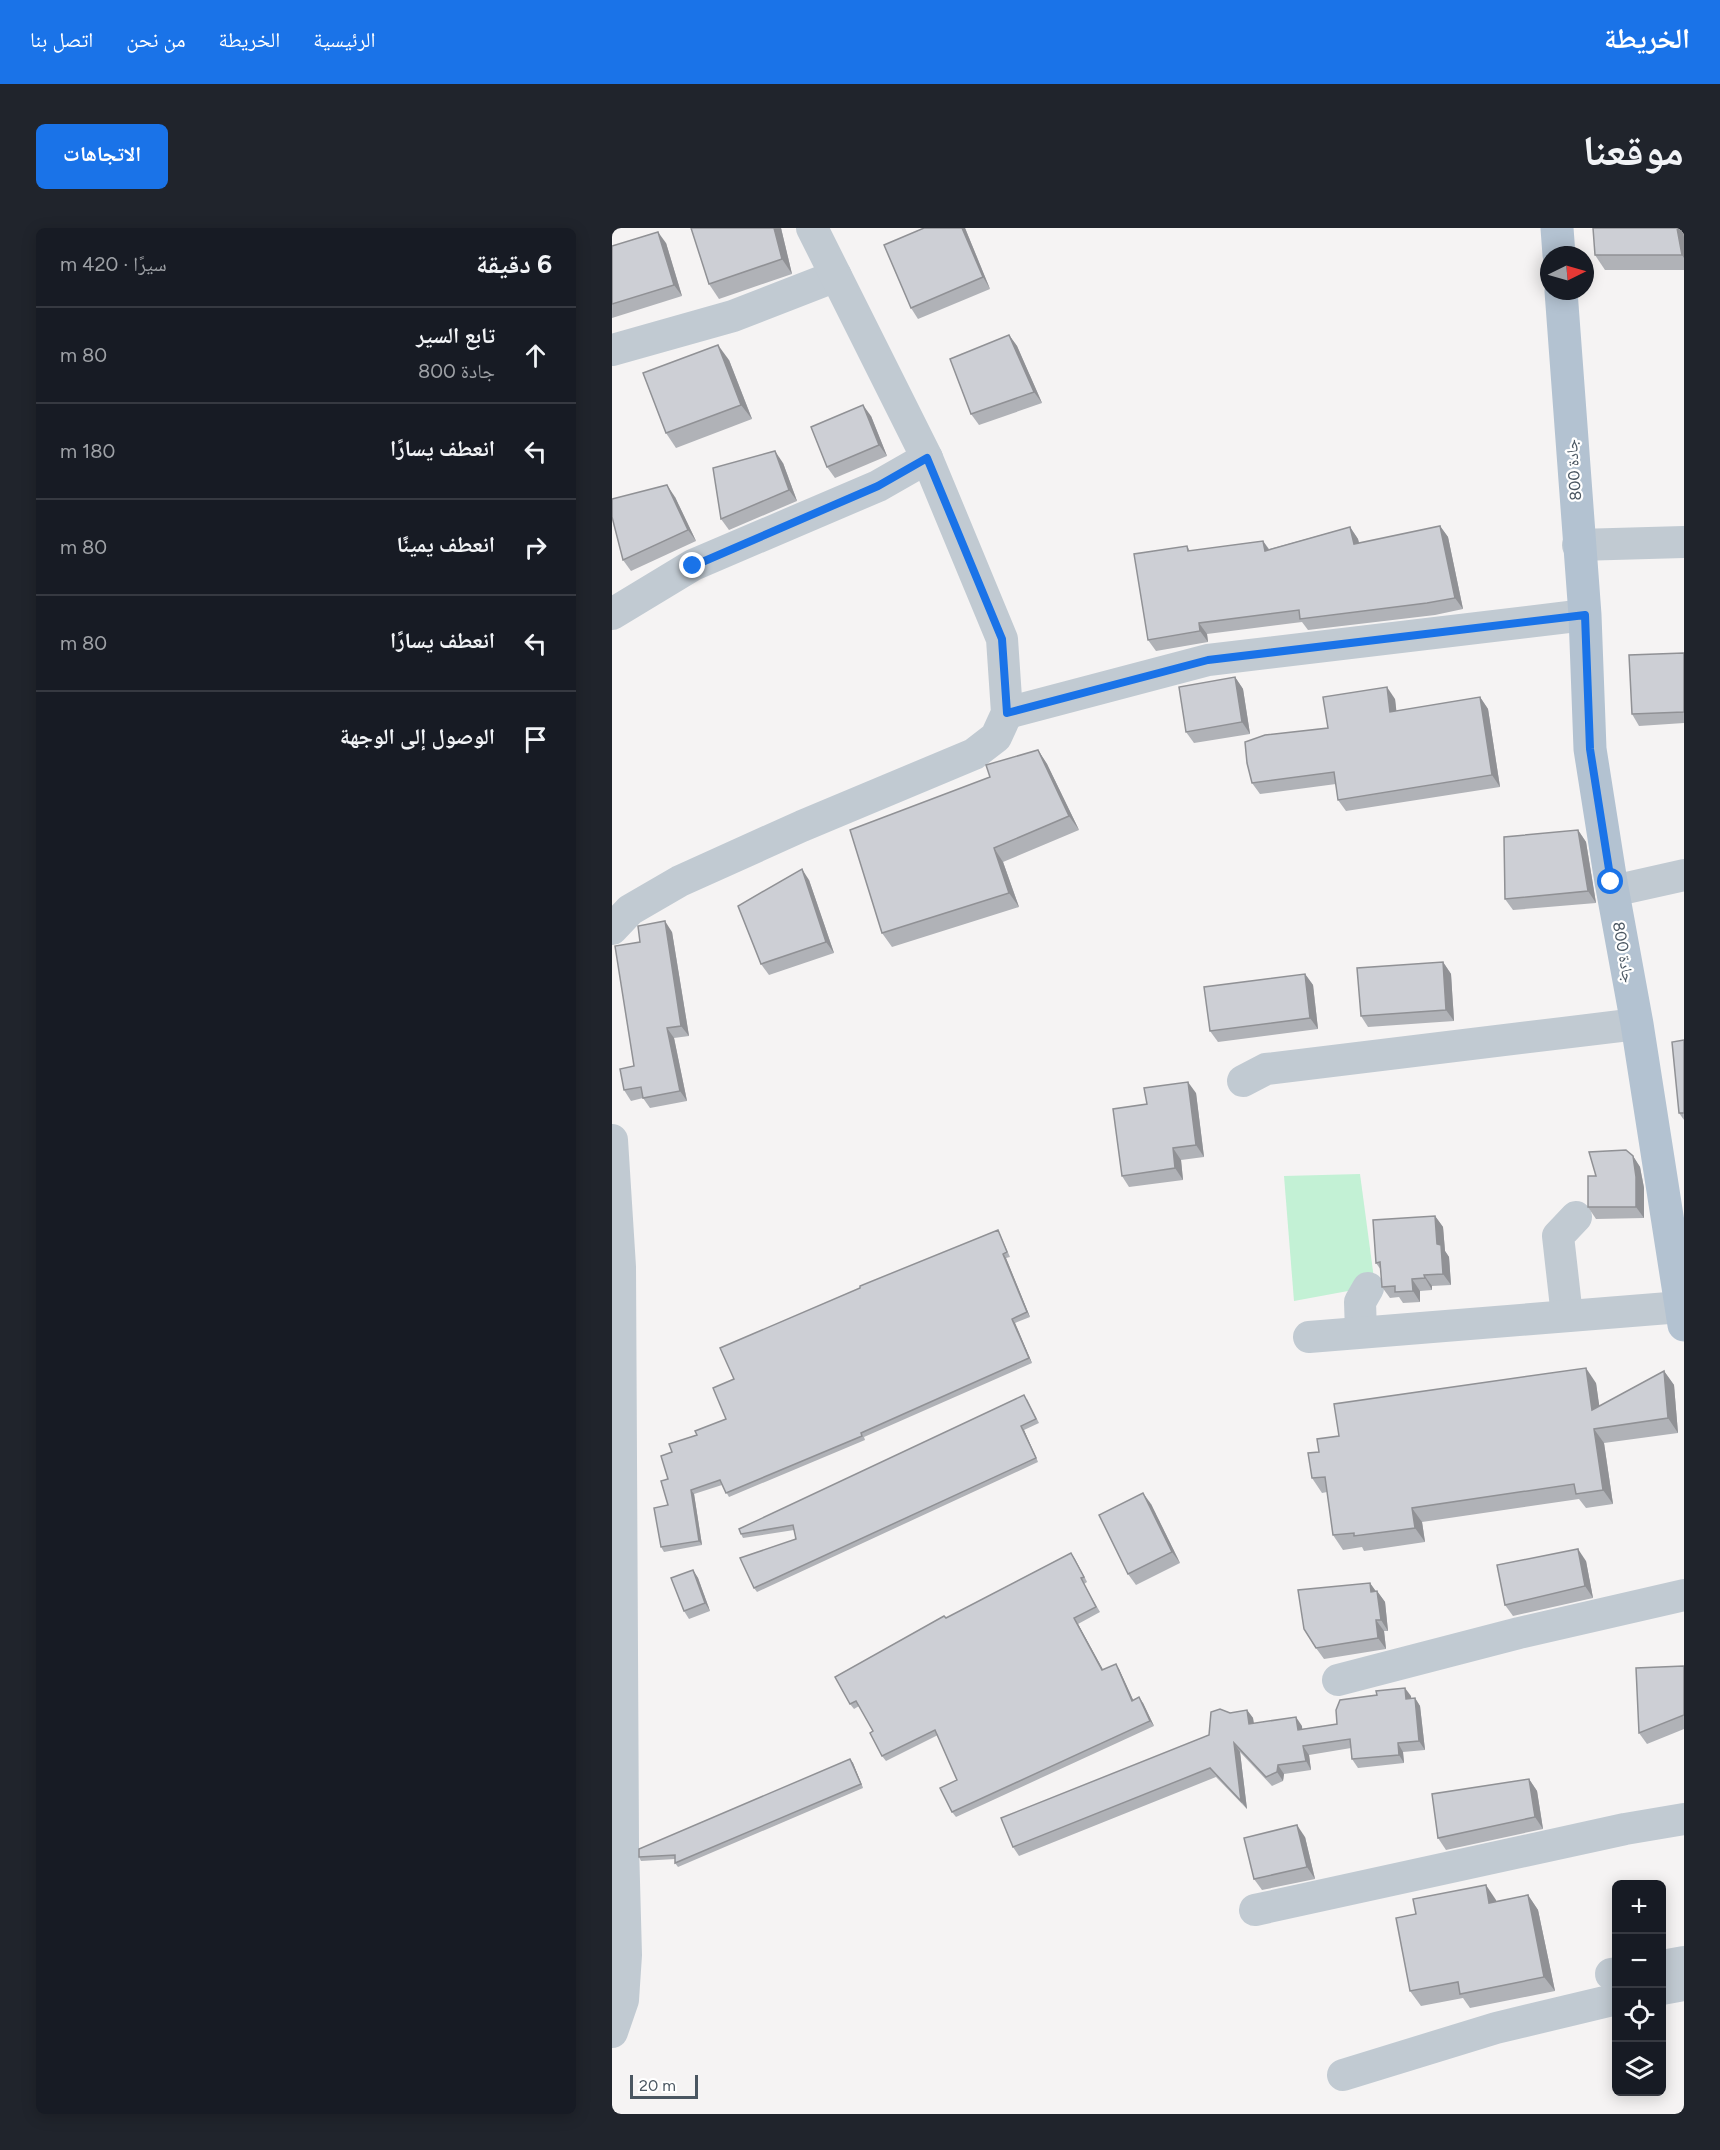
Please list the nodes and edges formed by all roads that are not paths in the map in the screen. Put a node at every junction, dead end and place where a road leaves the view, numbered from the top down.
1 (812, 228) edge
2 (1557, 228) edge
3 (1558, 246) edge
4 (836, 276) junction
5 (1562, 300) edge
6 (612, 350) edge
7 (927, 458) junction
8 (1684, 542) edge
9 (1578, 545) junction
10 (612, 614) edge
11 (1585, 615) junction
12 (1007, 713) junction
13 (1684, 875) edge
14 (1613, 891) junction
15 (612, 929) edge
16 (1637, 1024) junction
17 (1243, 1081) dead end
18 (612, 1140) edge
19 (1576, 1217) dead end
20 (616, 1267) edge
21 (1368, 1288) dead end
22 (1567, 1316) junction
23 (1682, 1316) edge
24 (1361, 1332) junction
25 (1309, 1336) dead end
26 (617, 1551) edge
27 (1684, 1595) edge
28 (1338, 1680) dead end
29 (617, 1780) edge
30 (1684, 1819) edge
31 (1255, 1910) dead end
32 (1684, 1962) edge
33 (1666, 1965) edge
34 (1612, 1983) edge
35 (1684, 1985) edge
36 (1666, 1988) edge
37 (612, 2032) edge
38 (1343, 2075) dead end

1 - 4 street
2 - 3 main road
4 - 6 street
4 - 7 street
5 - 9 main road, جادة 800
7 - 10 street
7 - 12 street
8 - 9 street
9 - 11 main road, جادة 800
11 - 12 street
11 - 14 main road, جادة 800
12 - 15 street
13 - 14 street
14 - 16 main road, جادة 800
16 - 17 street
16 - 23 main road, جادة 800
18 - 20 street
19 - 22 street
20 - 26 street
21 - 24 street
22 - 23 street
22 - 24 street
24 - 25 street
26 - 29 street
27 - 28 street
29 - 37 street
30 - 31 street
32 - 33 street
34 - 38 street
35 - 36 street

